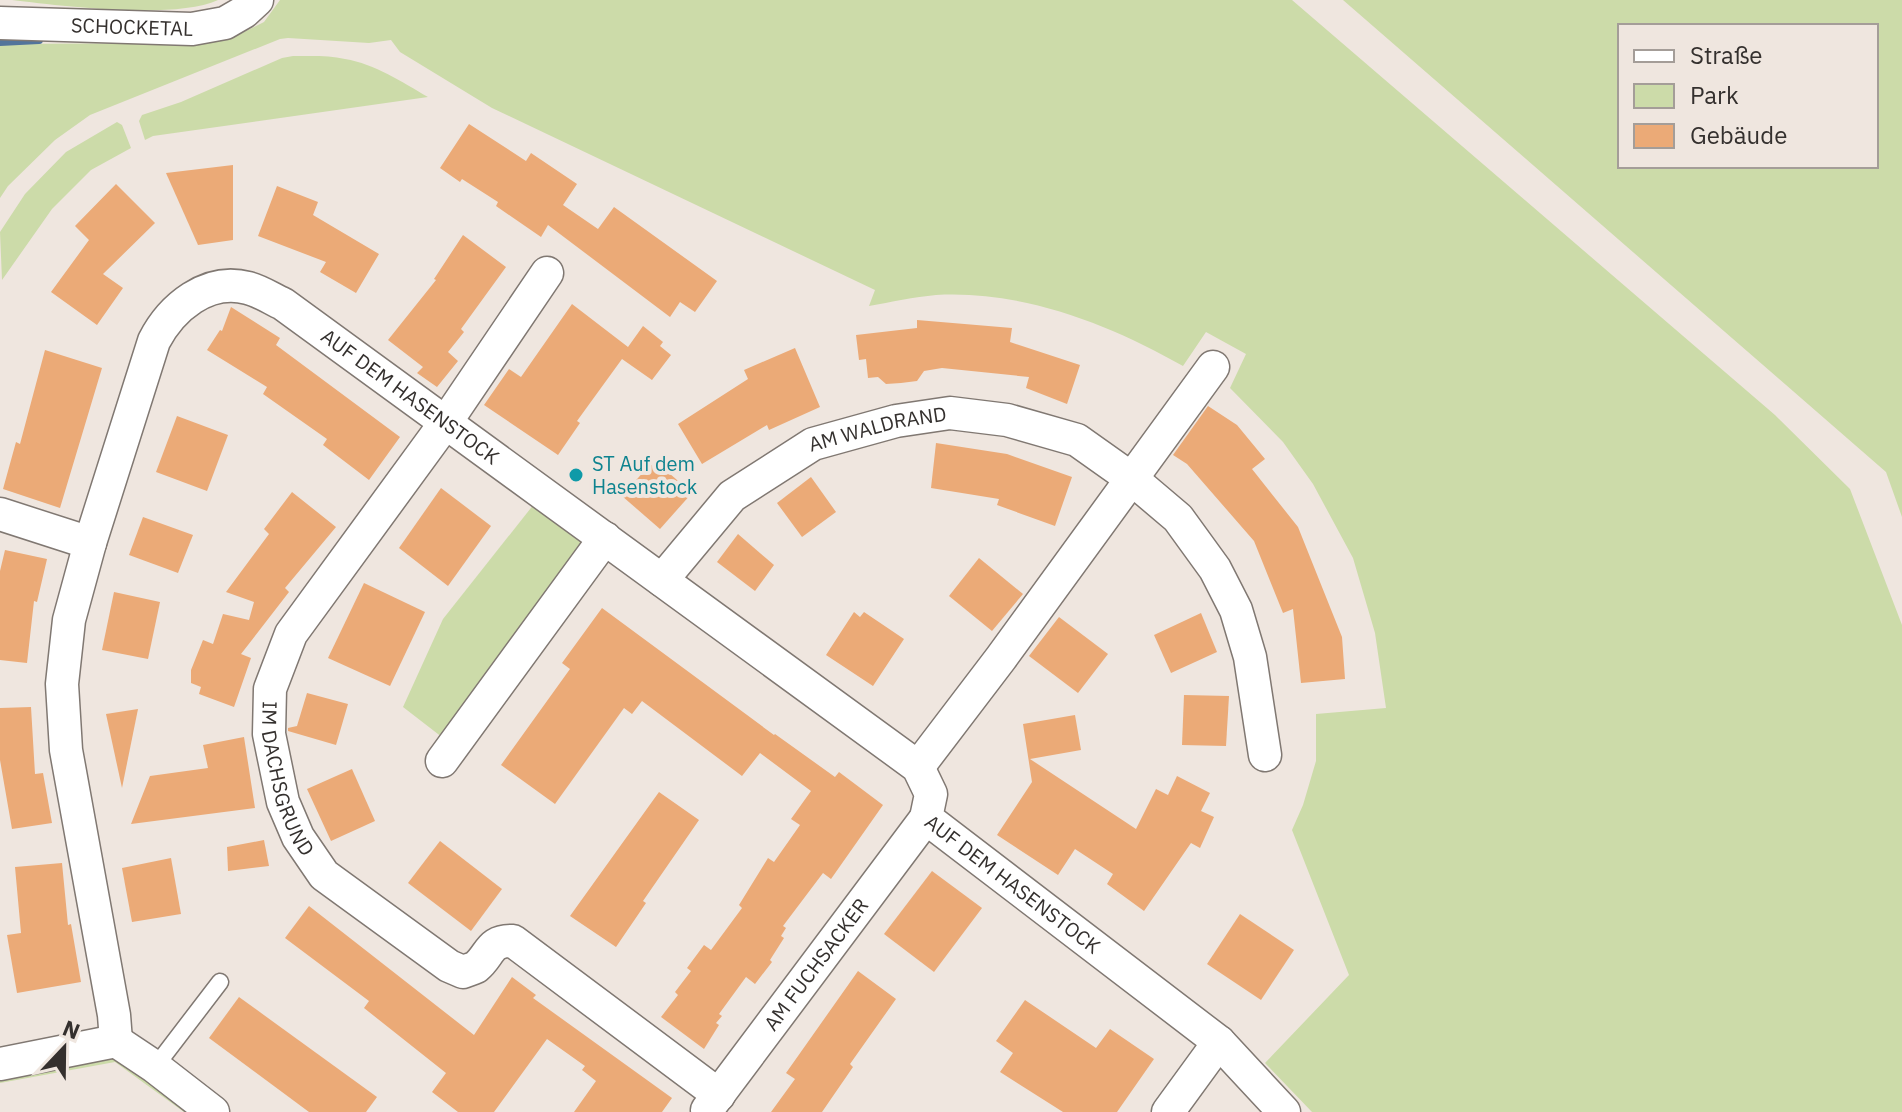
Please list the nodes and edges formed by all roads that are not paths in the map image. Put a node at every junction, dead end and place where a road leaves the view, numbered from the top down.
1 (257, 0) edge
2 (0, 23) edge
3 (547, 273) dead end
4 (1213, 367) dead end
5 (446, 422) junction
6 (1132, 479) junction
7 (0, 514) edge
8 (605, 538) junction
9 (90, 543) junction
10 (662, 580) junction
11 (1265, 755) dead end
12 (442, 761) dead end
13 (918, 767) junction
14 (926, 818) junction
15 (220, 982) dead end
16 (116, 1041) junction
17 (1219, 1042) junction
18 (0, 1064) edge
19 (155, 1067) junction
20 (712, 1103) edge
21 (213, 1112) edge
22 (1168, 1112) edge
23 (1284, 1112) edge

1 - 2 street, SCHOCKETAL
3 - 5 street, IM DACHSGRUND
4 - 6 street
5 - 8 street, AUF DEM HASENSTOCK
5 - 9 street, AUF DEM HASENSTOCK
5 - 20 street, IM DACHSGRUND
6 - 10 street, AM WALDRAND
6 - 11 street, AM WALDRAND
6 - 13 street
7 - 9 street
8 - 10 street, AUF DEM HASENSTOCK
8 - 12 street
9 - 16 street, AUF DEM HASENSTOCK
10 - 13 street, AUF DEM HASENSTOCK
13 - 14 street, AUF DEM HASENSTOCK
14 - 17 street, AUF DEM HASENSTOCK
14 - 20 street, AM FUCHSACKER
15 - 19 lane
16 - 18 street
16 - 19 street
17 - 22 street
17 - 23 street, AUF DEM HASENSTOCK
19 - 21 street

